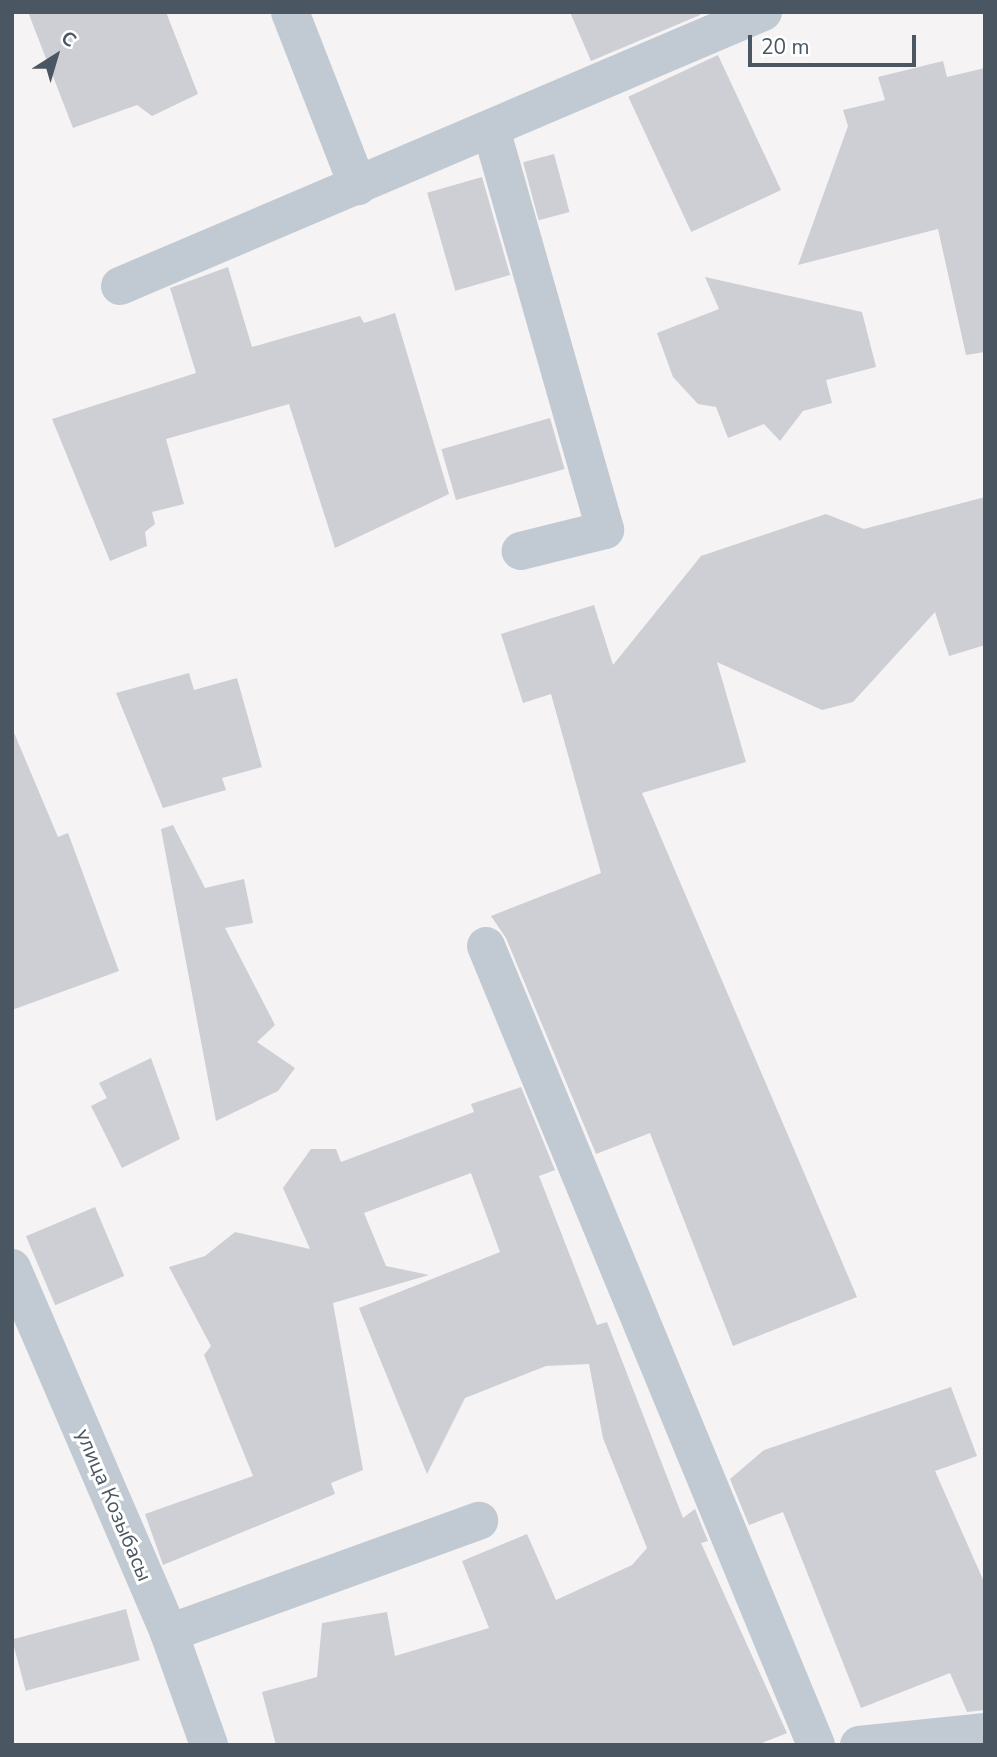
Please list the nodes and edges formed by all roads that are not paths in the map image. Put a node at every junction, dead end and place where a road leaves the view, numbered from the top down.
1 (290, 12) edge
2 (764, 12) edge
3 (491, 130) junction
4 (358, 186) junction
5 (120, 286) dead end
6 (521, 551) dead end
7 (486, 946) dead end
8 (12, 1268) edge
9 (480, 1521) dead end
10 (169, 1633) junction
11 (985, 1732) edge
12 (209, 1745) edge
13 (816, 1745) edge
14 (859, 1745) edge

1 - 4 street
2 - 3 street
3 - 4 street
3 - 6 street
4 - 5 street
7 - 13 street
8 - 10 street, улица Козыбасы
9 - 10 street
10 - 12 street, улица Козыбасы
11 - 14 street

